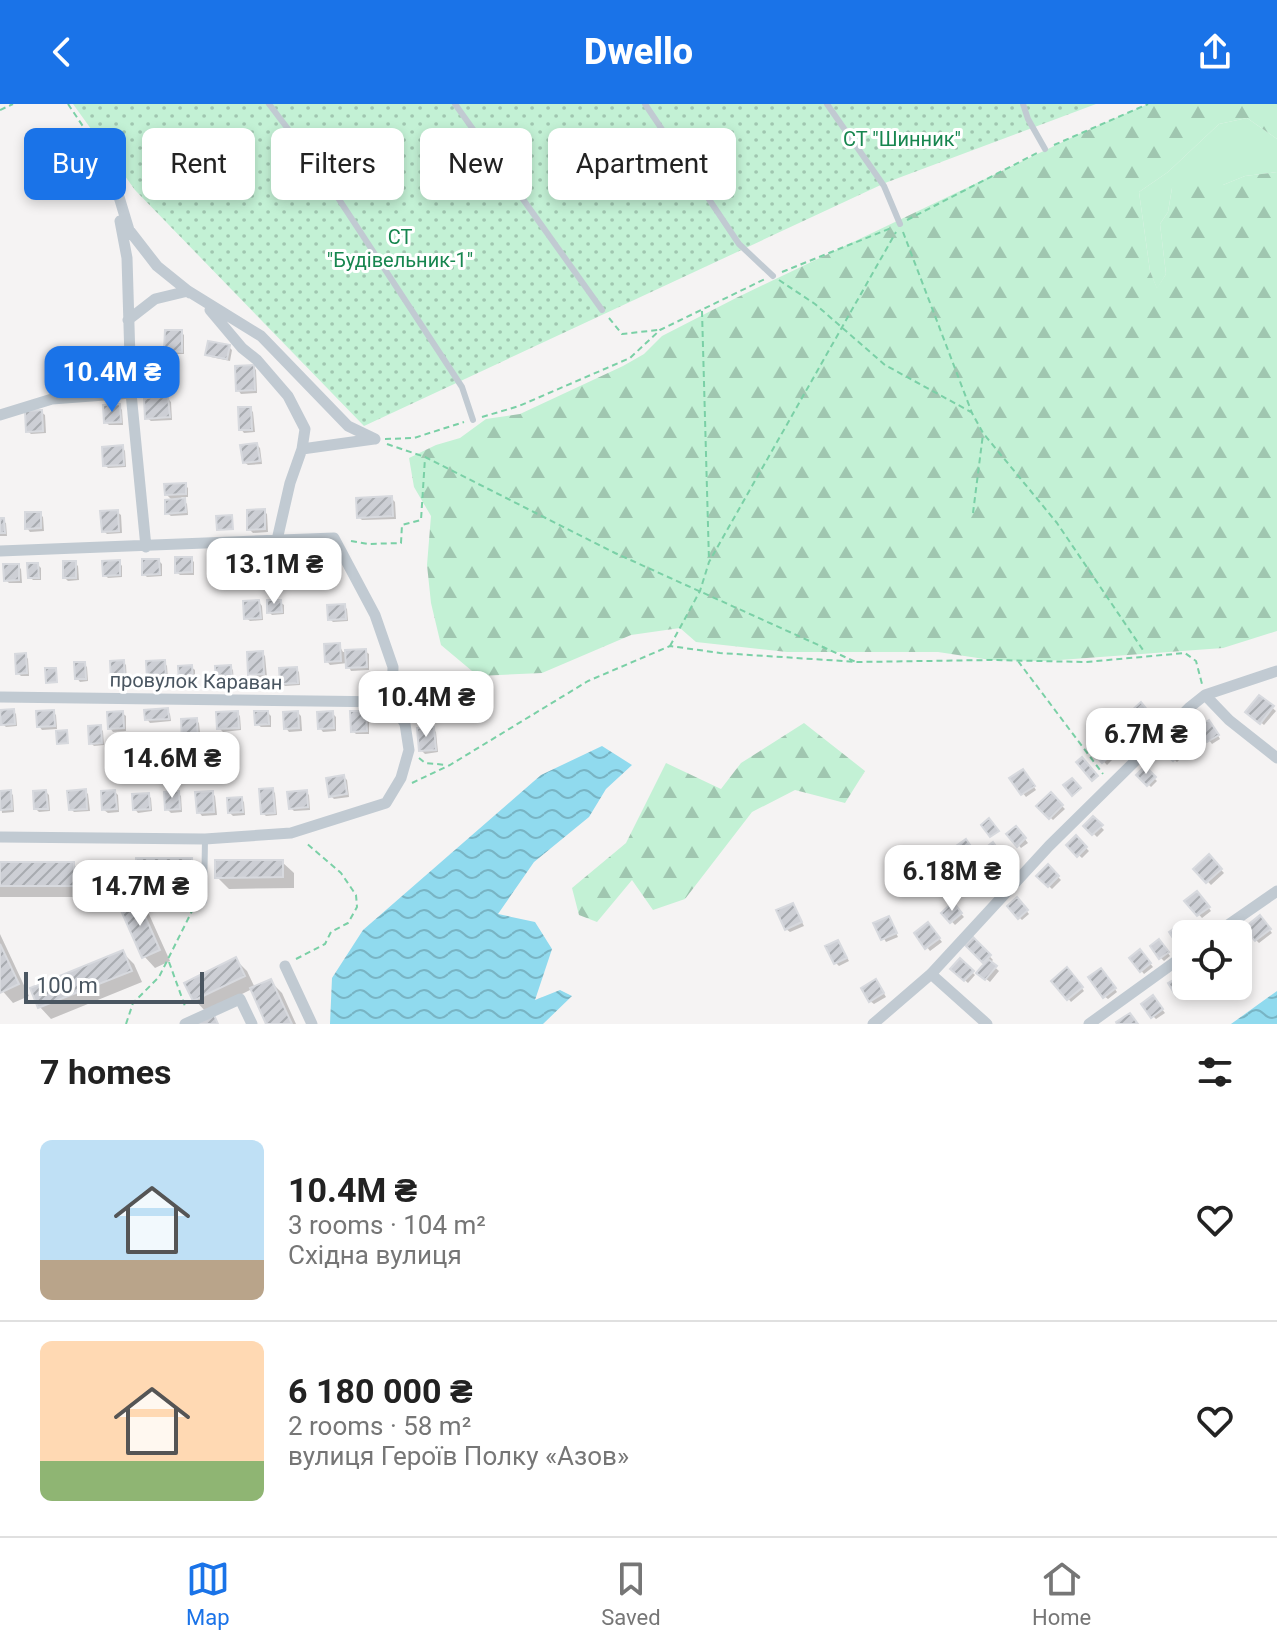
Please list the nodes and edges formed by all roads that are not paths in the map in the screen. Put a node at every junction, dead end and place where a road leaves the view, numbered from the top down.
1 (269, 104) edge
2 (455, 104) edge
3 (645, 104) edge
4 (827, 104) edge
5 (1023, 104) edge
6 (1045, 149) road end
7 (900, 224) road end
8 (773, 276) road end
9 (188, 291) junction
10 (602, 310) road end
11 (128, 320) junction
12 (131, 393) junction
13 (0, 415) edge
14 (473, 420) road end
15 (302, 449) junction
16 (277, 540) junction
17 (146, 547) junction
18 (0, 551) edge
19 (1277, 671) edge
20 (1205, 695) junction
21 (0, 697) edge
22 (392, 702) junction
23 (1277, 758) edge
24 (0, 837) edge
25 (205, 839) junction
26 (1277, 891) edge
27 (165, 900) dead end
28 (1235, 920) edge
29 (1172, 964) edge
30 (285, 966) road end
31 (931, 974) junction
32 (187, 1023) edge
33 (252, 1024) edge
34 (312, 1024) edge
35 (873, 1024) edge
36 (987, 1024) edge
37 (1089, 1024) edge

1 - 14 lane
2 - 10 lane
3 - 8 lane
4 - 7 lane
5 - 6 lane
9 - 11 street
9 - 11 street
9 - 15 street
9 - 15 street
11 - 12 street
12 - 13 street
12 - 17 street
15 - 16 street
16 - 17 street
16 - 22 street
17 - 18 street
19 - 20 street
20 - 23 street
20 - 31 street
21 - 22 street, провулок Караван
22 - 25 street
24 - 25 street
25 - 27 lane
26 - 28 street
29 - 37 street
30 - 34 street
31 - 35 street
31 - 36 street
32 - 33 street

